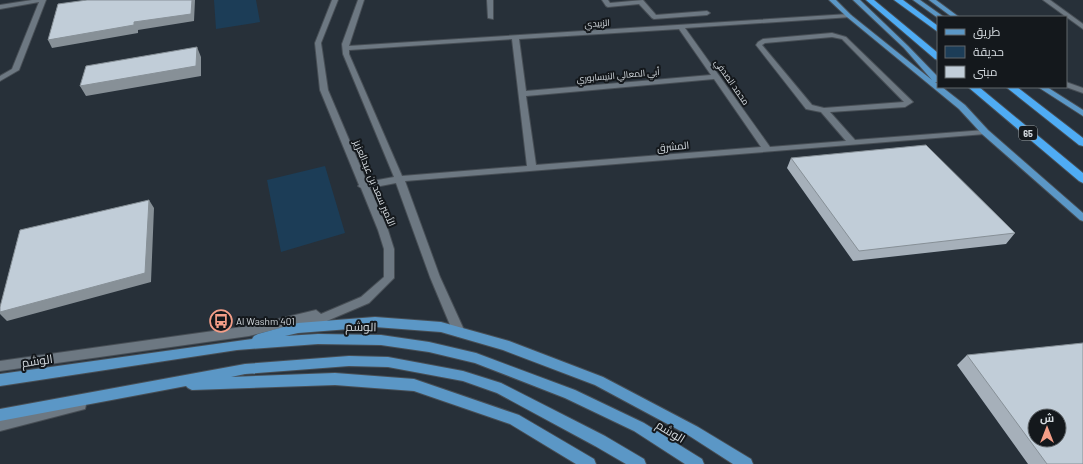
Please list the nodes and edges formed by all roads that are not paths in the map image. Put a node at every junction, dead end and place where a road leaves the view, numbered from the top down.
1 (43, 0) edge
2 (334, 0) edge
3 (361, 0) edge
4 (490, 0) edge
5 (605, 0) edge
6 (832, 0) edge
7 (856, 0) edge
8 (870, 0) edge
9 (898, 0) edge
10 (916, 0) edge
11 (932, 0) edge
12 (1046, 0) edge
13 (640, 1) edge
14 (0, 7) edge
15 (707, 13) dead end
16 (849, 16) junction
17 (940, 16) edge
18 (955, 16) edge
19 (491, 18) dead end
20 (680, 26) junction
21 (1083, 27) edge
22 (937, 29) edge
23 (515, 37) junction
24 (346, 48) junction
25 (937, 56) edge
26 (716, 77) junction
27 (0, 79) edge
28 (937, 81) edge
29 (1067, 84) edge
30 (937, 87) edge
31 (938, 88) edge
32 (944, 88) edge
33 (974, 88) edge
34 (1012, 88) edge
35 (1044, 88) edge
36 (1056, 88) edge
37 (1083, 91) edge
38 (522, 94) junction
39 (962, 107) junction
40 (1083, 107) edge
41 (824, 110) junction
42 (1083, 114) edge
43 (986, 132) junction
44 (853, 143) junction
45 (1083, 143) edge
46 (767, 149) junction
47 (532, 168) junction
48 (399, 179) junction
49 (1083, 180) edge
50 (363, 186) junction
51 (1083, 218) edge
52 (343, 309) junction
53 (298, 328) junction
54 (459, 332) junction
55 (237, 345) junction
56 (0, 366) edge
57 (0, 375) edge
58 (20, 377) junction
59 (0, 380) edge
60 (160, 386) junction
61 (0, 415) edge
62 (0, 425) edge
63 (589, 464) edge
64 (639, 464) edge
65 (697, 464) edge
66 (746, 464) edge

1 - 14 street
1 - 27 street
2 - 50 street, الأمير سعد بن عبدالعزيز
3 - 24 street
4 - 19 street
5 - 13 street
6 - 16 main road
7 - 28 main road
8 - 25 highway
9 - 22 highway
10 - 17 main road
11 - 18 main road
12 - 21 street
13 - 15 street
16 - 20 street, الزبيدي
16 - 30 main road
20 - 23 street, الزبيدي
20 - 26 street, محمد الصدفي
23 - 24 street, الزبيدي
23 - 38 street
24 - 48 street
26 - 38 street, أبي المعالي النيسابوري
26 - 46 street, محمد الصدفي
29 - 37 street
31 - 39 main road
32 - 39 main road
33 - 49 highway, 65
34 - 45 highway, 65
35 - 42 main road
36 - 40 main road
38 - 47 street
39 - 43 main road
41 - 41 street
41 - 44 street
43 - 44 street, المشرق
43 - 51 main road
44 - 46 street, المشرق
46 - 47 street, المشرق
47 - 48 street, المشرق
48 - 50 street, المشرق
48 - 54 street
50 - 52 street, الأمير سعد بن عبدالعزيز
52 - 53 street, الأمير سعد بن عبدالعزيز
52 - 56 street
53 - 54 main road
53 - 55 main road
54 - 66 main road
55 - 58 main road, الوشم
55 - 65 main road, الوشم
57 - 58 main road
58 - 59 main road, الوشم
60 - 61 main road
60 - 62 street
60 - 63 main road
60 - 64 main road

